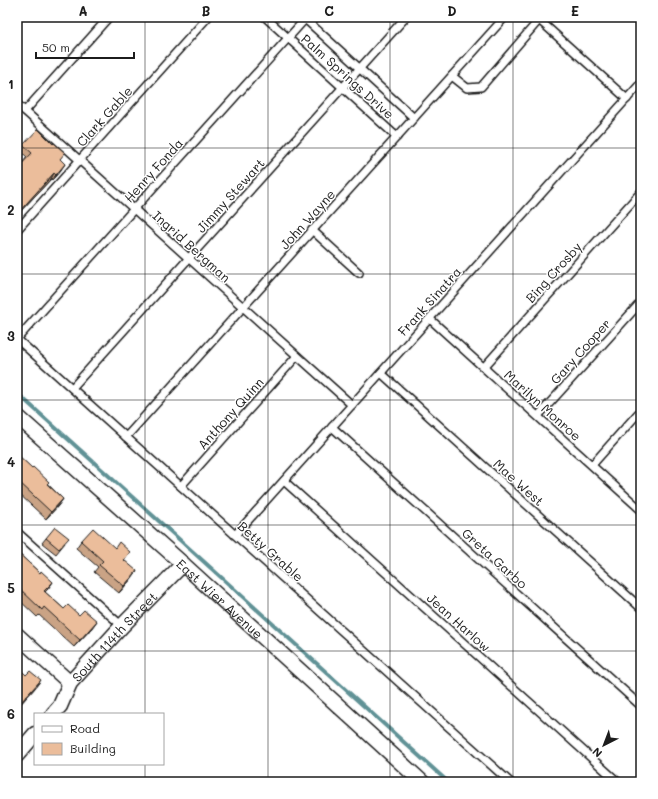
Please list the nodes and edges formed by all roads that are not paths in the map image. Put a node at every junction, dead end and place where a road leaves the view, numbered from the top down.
1 (109, 17) edge
2 (208, 17) edge
3 (264, 17) edge
4 (406, 17) edge
5 (505, 17) edge
6 (305, 18) edge
7 (538, 18) edge
8 (288, 38) junction
9 (359, 68) junction
10 (452, 76) junction
11 (641, 83) edge
12 (342, 87) junction
13 (627, 99) junction
14 (17, 104) edge
15 (25, 111) junction
16 (414, 118) junction
17 (397, 137) junction
18 (80, 160) junction
19 (641, 192) edge
20 (134, 209) junction
21 (17, 230) edge
22 (312, 230) junction
23 (189, 258) junction
24 (359, 273) dead end
25 (641, 302) edge
26 (243, 307) junction
27 (430, 319) junction
28 (17, 339) edge
29 (297, 356) junction
30 (484, 367) junction
31 (381, 373) junction
32 (72, 388) junction
33 (352, 405) junction
34 (641, 410) edge
35 (17, 416) edge
36 (538, 416) junction
37 (332, 427) junction
38 (126, 436) junction
39 (592, 465) junction
40 (284, 481) junction
41 (181, 486) junction
42 (641, 510) edge
43 (17, 532) edge
44 (235, 535) junction
45 (183, 564) junction
46 (641, 608) edge
47 (122, 626) junction
48 (17, 635) edge
49 (70, 683) junction
50 (641, 706) edge
51 (54, 713) edge
52 (34, 735) edge
53 (19, 747) edge
54 (422, 782) edge
55 (510, 782) edge
56 (618, 782) edge

1 - 15 lane
2 - 18 lane, Clark Gable
3 - 8 lane, Palm Springs Drive
4 - 9 lane, Jimmy Stewart
5 - 10 lane, John Wayne
6 - 8 lane, Henry Fonda
6 - 9 lane, Palm Springs Drive
7 - 10 lane
7 - 13 lane
8 - 12 lane, Palm Springs Drive
8 - 20 lane, Henry Fonda
9 - 12 lane, Jimmy Stewart
9 - 16 lane, Palm Springs Drive
10 - 16 lane, John Wayne
11 - 13 lane, Frank Sinatra
12 - 17 lane, Palm Springs Drive
12 - 23 lane, Jimmy Stewart
13 - 27 lane, Frank Sinatra
14 - 15 lane, Ingrid Bergman
15 - 18 lane, Ingrid Bergman
16 - 17 lane, John Wayne
17 - 22 lane, John Wayne
18 - 20 lane, Ingrid Bergman
18 - 21 lane, Clark Gable
19 - 30 lane, Bing Crosby
20 - 23 lane, Ingrid Bergman
20 - 28 lane, Henry Fonda
22 - 24 lane
22 - 26 lane, John Wayne
23 - 26 lane, Ingrid Bergman
23 - 32 lane, Jimmy Stewart
25 - 36 lane, Gary Cooper
26 - 29 lane, Ingrid Bergman
26 - 38 lane, John Wayne
27 - 30 lane, Marilyn Monroe
27 - 31 lane, Frank Sinatra
28 - 32 lane, Betty Grable
29 - 33 lane, Ingrid Bergman
29 - 41 lane, Anthony Quinn
30 - 36 lane, Marilyn Monroe
31 - 33 lane, Frank Sinatra
31 - 46 lane, Mae West
32 - 38 lane, Betty Grable
33 - 37 lane, Frank Sinatra
34 - 39 lane
35 - 45 street, East Wier Avenue
36 - 39 lane, Marilyn Monroe
37 - 40 lane, Frank Sinatra
37 - 50 lane, Greta Garbo
38 - 41 lane, Betty Grable
39 - 42 lane, Marilyn Monroe
40 - 44 lane, Frank Sinatra
40 - 56 lane, Jean Harlow
41 - 44 lane, Betty Grable
43 - 47 lane
44 - 55 lane, Betty Grable
45 - 47 street, South 114th Street
45 - 54 street, East Wier Avenue
47 - 49 street, South 114th Street
48 - 49 street
49 - 51 street, South 114th Street
52 - 53 street

